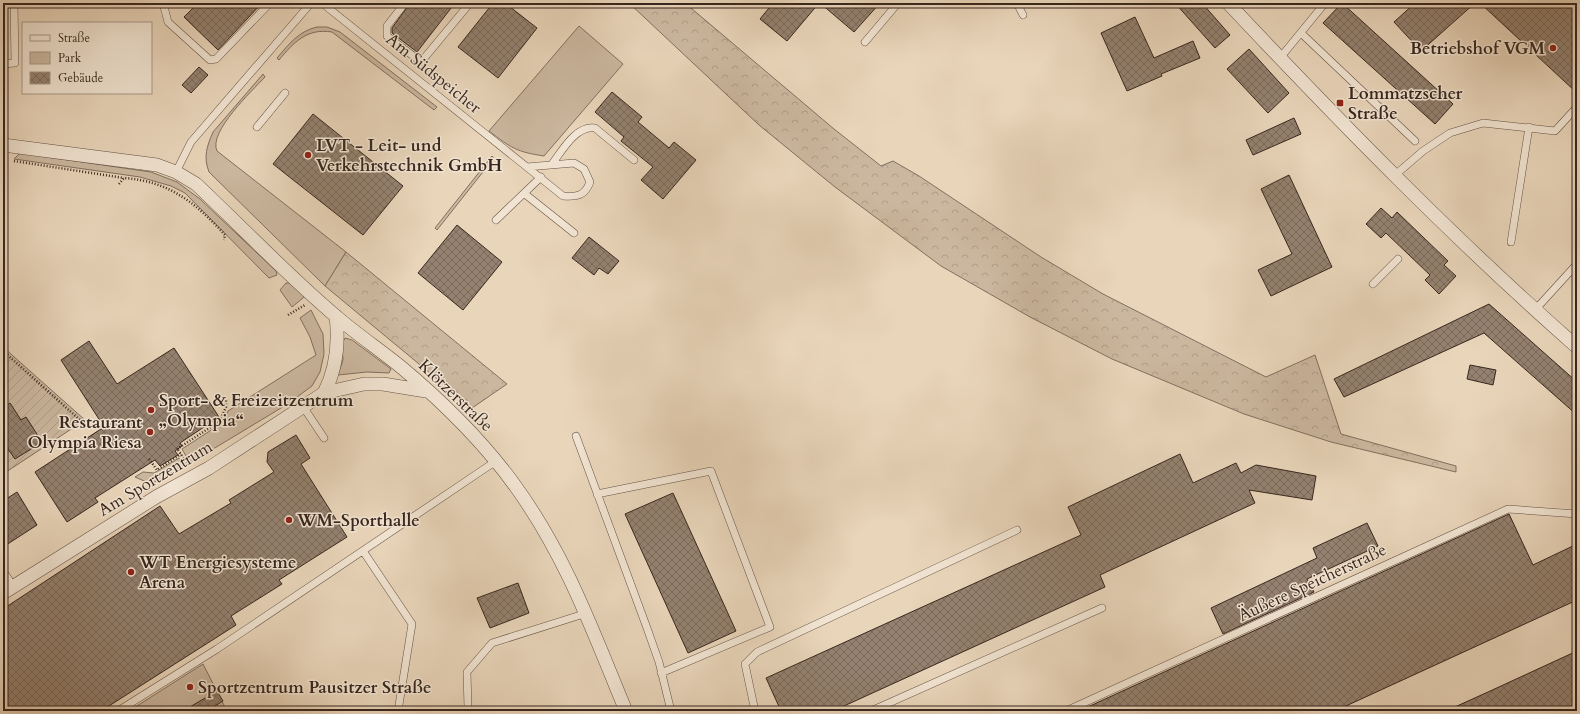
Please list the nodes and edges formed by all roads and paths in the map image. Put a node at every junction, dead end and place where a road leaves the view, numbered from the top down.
1 (14, 3) edge
2 (163, 3) edge
3 (270, 3) edge
4 (311, 3) edge
5 (322, 3) edge
6 (405, 3) edge
7 (470, 3) edge
8 (898, 3) edge
9 (1017, 3) edge
10 (1228, 3) edge
11 (1325, 3) edge
12 (1023, 15) dead end
13 (1301, 32) junction
14 (387, 36) junction
15 (866, 42) dead end
16 (378, 46) junction
17 (1280, 58) junction
18 (3, 64) edge
19 (285, 93) dead end
20 (1577, 107) edge
21 (257, 127) dead end
22 (1529, 127) junction
23 (1415, 141) dead end
24 (3, 145) edge
25 (8, 160) dead end
26 (634, 160) dead end
27 (552, 164) junction
28 (527, 167) junction
29 (176, 172) junction
30 (1394, 176) junction
31 (124, 178) junction
32 (540, 178) junction
33 (119, 184) dead end
34 (524, 194) junction
35 (496, 220) dead end
36 (574, 233) dead end
37 (224, 240) dead end
38 (1511, 242) dead end
39 (1398, 259) dead end
40 (1577, 266) edge
41 (1373, 284) dead end
42 (314, 295) junction
43 (1535, 310) junction
44 (288, 315) dead end
45 (336, 316) junction
46 (1577, 347) edge
47 (3, 351) edge
48 (430, 392) junction
49 (324, 393) junction
50 (226, 399) dead end
51 (304, 408) junction
52 (80, 420) dead end
53 (576, 436) dead end
54 (324, 438) dead end
55 (181, 454) junction
56 (149, 459) dead end
57 (496, 461) junction
58 (187, 464) dead end
59 (597, 494) junction
60 (1577, 514) edge
61 (1017, 530) dead end
62 (363, 551) junction
63 (3, 570) edge
64 (8, 589) edge
65 (1102, 608) dead end
66 (587, 613) junction
67 (661, 674) junction
68 (118, 711) edge
69 (398, 711) edge
70 (470, 711) edge
71 (626, 711) edge
72 (671, 711) edge
73 (755, 711) edge
74 (871, 711) edge
75 (1066, 711) edge

1 - 18 lane
2 - 3 lane
4 - 29 lane
5 - 16 lane, Am Südspeicher
6 - 14 lane
7 - 14 lane
8 - 15 lane
9 - 12 lane
10 - 17 street
11 - 13 lane
13 - 17 lane
13 - 23 lane
14 - 16 lane
16 - 28 lane, Am Südspeicher
17 - 30 street
19 - 21 lane
20 - 22 lane
22 - 30 lane
22 - 38 lane
24 - 29 street, Klötzerstraße
25 - 31 path
26 - 27 lane
27 - 28 lane, Am Südspeicher
27 - 32 lane, Am Südspeicher
28 - 32 lane, Am Südspeicher
29 - 42 street, Klötzerstraße
30 - 43 street
31 - 33 path
31 - 37 path
32 - 34 lane
34 - 35 lane
34 - 36 lane
39 - 41 lane
40 - 43 lane
42 - 44 path
42 - 45 street, Klötzerstraße
43 - 46 street
45 - 48 street, Klötzerstraße
45 - 49 street, Am Sportzentrum
47 - 52 path
48 - 49 street, Am Sportzentrum
48 - 57 street, Klötzerstraße
49 - 51 street, Am Sportzentrum
50 - 55 path
51 - 54 lane
51 - 64 street, Am Sportzentrum
53 - 59 lane
55 - 56 path
55 - 58 path
57 - 62 lane
57 - 66 street, Klötzerstraße
59 - 67 lane
59 - 67 lane
60 - 75 lane, Äußere Speicherstraße
61 - 73 lane
62 - 68 lane
62 - 69 lane
63 - 64 lane
65 - 74 lane
66 - 70 lane
66 - 71 street, Klötzerstraße
67 - 72 lane

